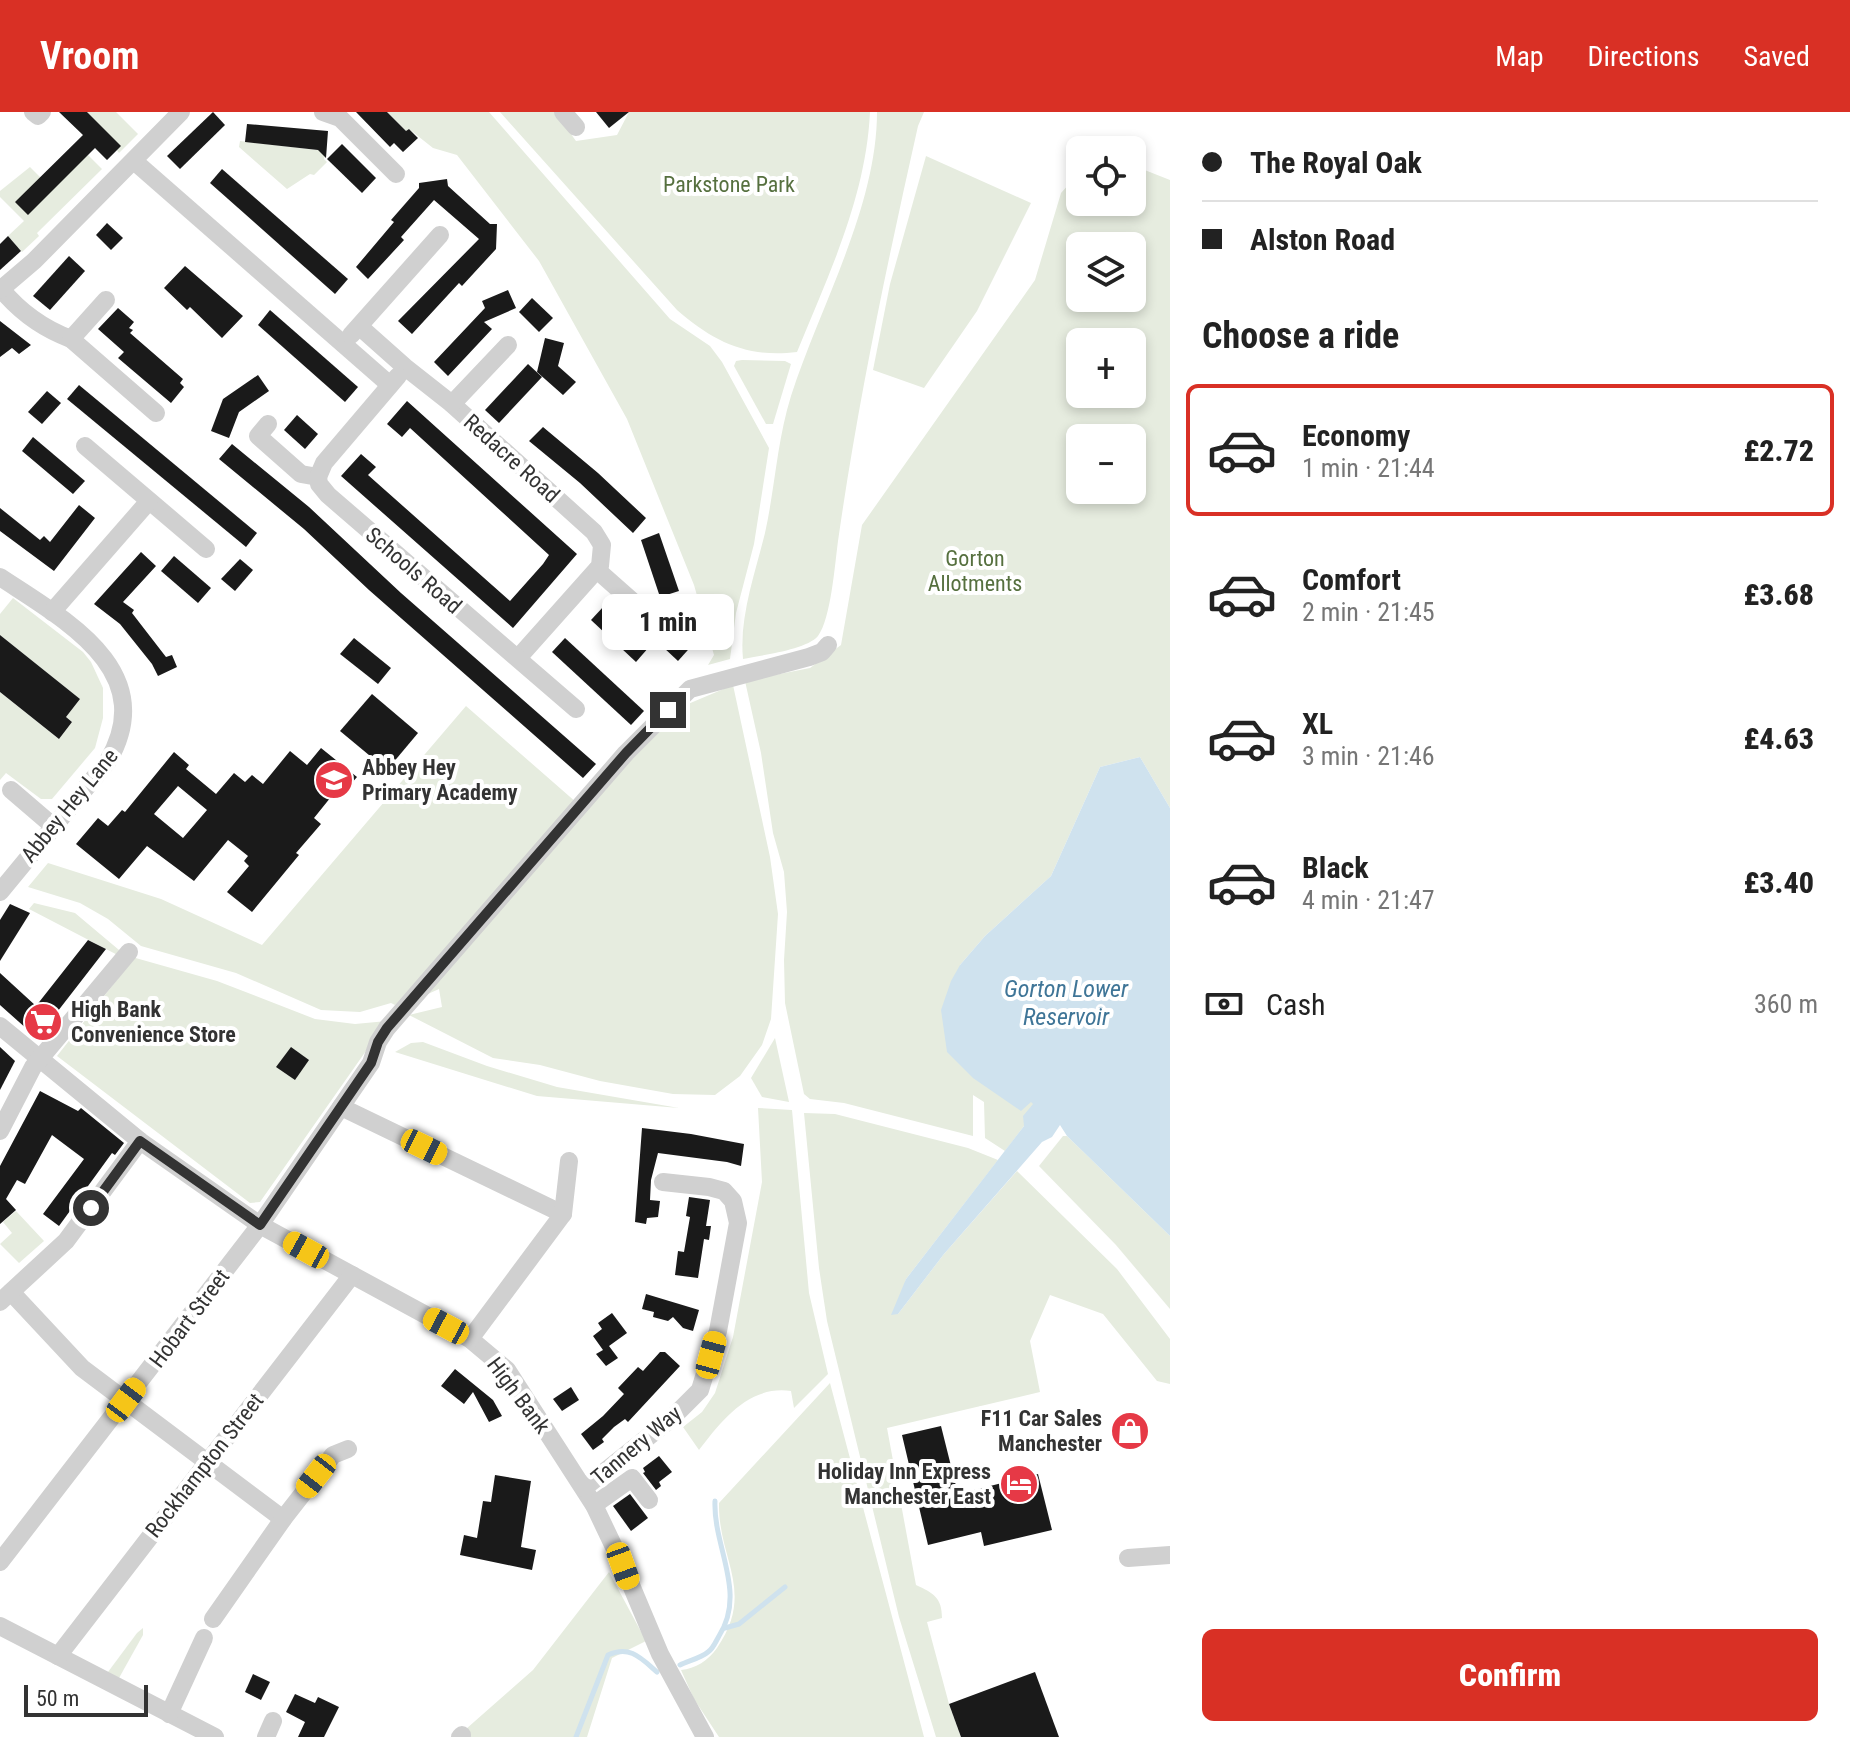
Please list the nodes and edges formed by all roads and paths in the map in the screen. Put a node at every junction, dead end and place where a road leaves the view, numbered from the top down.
1 (181, 112) edge
2 (323, 112) edge
3 (134, 161) junction
4 (396, 174) dead end
5 (440, 235) dead end
6 (0, 289) edge
7 (106, 300) dead end
8 (360, 327) junction
9 (71, 339) junction
10 (344, 343) junction
11 (508, 345) dead end
12 (405, 367) junction
13 (390, 385) junction
14 (452, 404) junction
15 (156, 413) dead end
16 (268, 424) dead end
17 (85, 446) dead end
18 (318, 477) junction
19 (149, 501) junction
20 (206, 549) dead end
21 (600, 564) junction
22 (0, 577) edge
23 (52, 612) junction
24 (658, 624) dead end
25 (828, 645) dead end
26 (518, 658) junction
27 (576, 709) dead end
28 (11, 790) dead end
29 (53, 826) junction
30 (0, 892) edge
31 (129, 952) dead end
32 (0, 1026) edge
33 (38, 1060) junction
34 (341, 1107) junction
35 (0, 1131) edge
36 (140, 1141) junction
37 (569, 1161) dead end
38 (663, 1182) dead end
39 (563, 1214) junction
40 (260, 1225) junction
41 (352, 1275) junction
42 (6, 1297) edge
43 (470, 1339) junction
44 (126, 1400) junction
45 (348, 1449) dead end
46 (207, 1460) junction
47 (584, 1488) junction
48 (649, 1500) dead end
49 (594, 1505) junction
50 (283, 1519) junction
51 (1170, 1555) edge
52 (1128, 1558) dead end
53 (0, 1562) edge
54 (213, 1619) dead end
55 (0, 1626) edge
56 (204, 1638) dead end
57 (58, 1656) junction
58 (169, 1714) junction
59 (700, 1730) edge
60 (215, 1737) edge

1 - 3 street
2 - 4 street
3 - 6 street
3 - 10 street
5 - 8 street
6 - 9 street
7 - 9 street
8 - 10 street
8 - 12 street, Redacre Road
9 - 15 street
10 - 13 street
11 - 14 street
12 - 13 street
12 - 14 street, Redacre Road
13 - 18 street
14 - 21 street, Redacre Road
16 - 18 street
17 - 19 street
18 - 26 street, Schools Road
19 - 20 street
19 - 23 street
21 - 24 street
21 - 26 street
22 - 23 street, Abbey Hey Lane
23 - 29 street, Abbey Hey Lane
25 - 34 street, Hobart Street
26 - 27 street, Schools Road
28 - 29 street
29 - 30 street, Abbey Hey Lane
31 - 33 street
32 - 33 street, High Bank
33 - 35 street
33 - 36 street, High Bank
34 - 39 street
34 - 40 street, Hobart Street
36 - 40 street, High Bank
36 - 42 street
37 - 39 street
38 - 47 street, Tannery Way
39 - 43 street
40 - 41 street, High Bank
40 - 44 street, Hobart Street
41 - 43 street, High Bank
41 - 46 street, Rockhampton Street
42 - 44 street
43 - 47 street, High Bank
44 - 46 street
44 - 53 street, Hobart Street
45 - 50 street
46 - 50 street
46 - 57 street, Rockhampton Street
47 - 49 street, High Bank
48 - 49 street
49 - 59 street, High Bank
50 - 54 street
51 - 52 street
55 - 57 street
56 - 58 street
57 - 58 street
58 - 60 street

